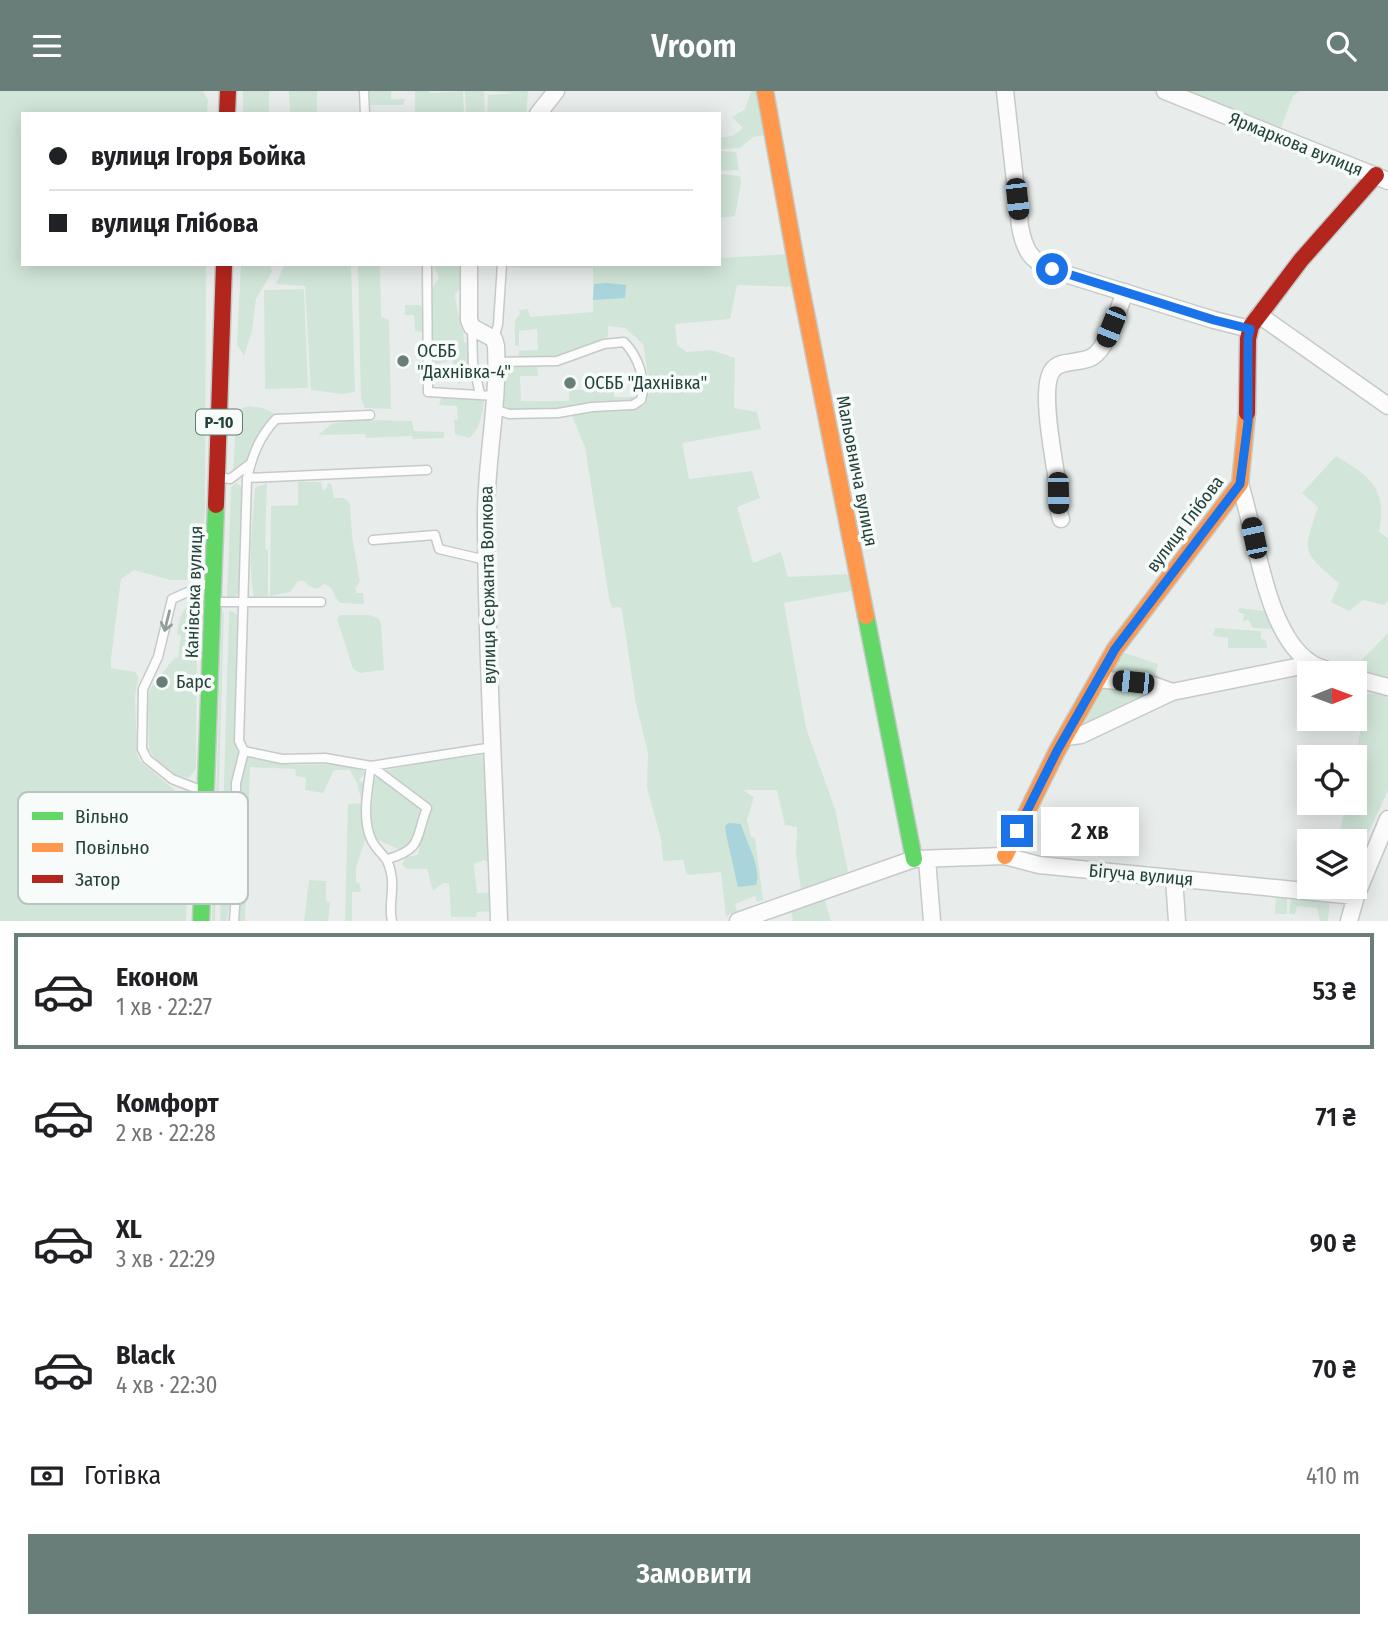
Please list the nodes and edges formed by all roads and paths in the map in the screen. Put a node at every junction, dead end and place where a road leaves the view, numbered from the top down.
1 (228, 91) edge
2 (364, 91) edge
3 (556, 91) edge
4 (765, 91) edge
5 (1005, 91) edge
6 (1165, 91) edge
7 (227, 112) edge
8 (365, 112) edge
9 (540, 112) edge
10 (1382, 178) edge
11 (224, 266) edge
12 (427, 266) edge
13 (468, 266) edge
14 (502, 266) edge
15 (1125, 292) junction
16 (1254, 322) junction
17 (472, 327) junction
18 (494, 339) junction
19 (497, 362) junction
20 (490, 400) junction
21 (1388, 406) edge
22 (370, 415) dead end
23 (250, 464) junction
24 (427, 470) dead end
25 (217, 476) junction
26 (247, 478) junction
27 (1240, 484) junction
28 (1061, 519) dead end
29 (373, 540) dead end
30 (486, 560) junction
31 (214, 580) junction
32 (213, 601) junction
33 (321, 602) dead end
34 (244, 603) junction
35 (1308, 661) edge
36 (1297, 667) edge
37 (1098, 678) junction
38 (1367, 681) edge
39 (1388, 687) edge
40 (1172, 692) junction
41 (1066, 737) junction
42 (493, 747) junction
43 (244, 751) junction
44 (372, 766) junction
45 (205, 792) joint
46 (236, 792) edge
47 (1388, 819) edge
48 (1005, 856) junction
49 (388, 859) junction
50 (920, 859) junction
51 (1367, 870) edge
52 (1174, 878) junction
53 (1297, 890) edge
54 (1355, 899) edge
55 (392, 921) edge
56 (499, 921) edge
57 (738, 921) edge
58 (932, 921) edge
59 (1177, 921) edge
60 (1349, 921) edge

1 - 7 street
2 - 8 lane
3 - 9 street
4 - 50 street, Мальовнича вулиця
5 - 15 street
6 - 10 street, Ярмаркова вулиця
10 - 16 street
11 - 25 street, Канівська вулиця / Р-10
12 - 20 lane
13 - 17 street
14 - 18 lane
15 - 16 street
15 - 28 street
16 - 21 street
16 - 27 street, вулиця Глібова
17 - 18 street
17 - 20 lane
18 - 19 street, вулиця Сержанта Волкова
19 - 20 street, вулиця Сержанта Волкова
19 - 20 lane
20 - 30 street, вулиця Сержанта Волкова
22 - 23 lane
23 - 25 lane
23 - 26 lane
24 - 26 lane
25 - 31 street, Канівська вулиця / Р-10
26 - 34 lane
27 - 35 street
27 - 37 street, вулиця Глібова
29 - 30 lane
30 - 42 street, вулиця Сержанта Волкова
31 - 32 street, Канівська вулиця / Р-10
31 -> 45 lane
32 - 34 lane
32 - 45 street, Канівська вулиця / Р-10
33 - 34 lane
34 - 43 lane
36 - 40 street
37 - 40 street
37 - 41 street, вулиця Глібова
38 - 39 street
40 - 41 street
41 - 48 street, вулиця Глібова
42 - 44 lane
42 - 56 street, вулиця Сержанта Волкова
43 - 44 lane
43 - 46 lane
44 - 49 lane
44 - 49 lane
47 - 51 street
48 - 50 street, Бігуча вулиця
48 - 52 street, Бігуча вулиця
49 - 55 lane
50 - 57 street, Бігуча вулиця
50 - 58 street
52 - 53 street, Бігуча вулиця
52 - 59 street
54 - 60 street

